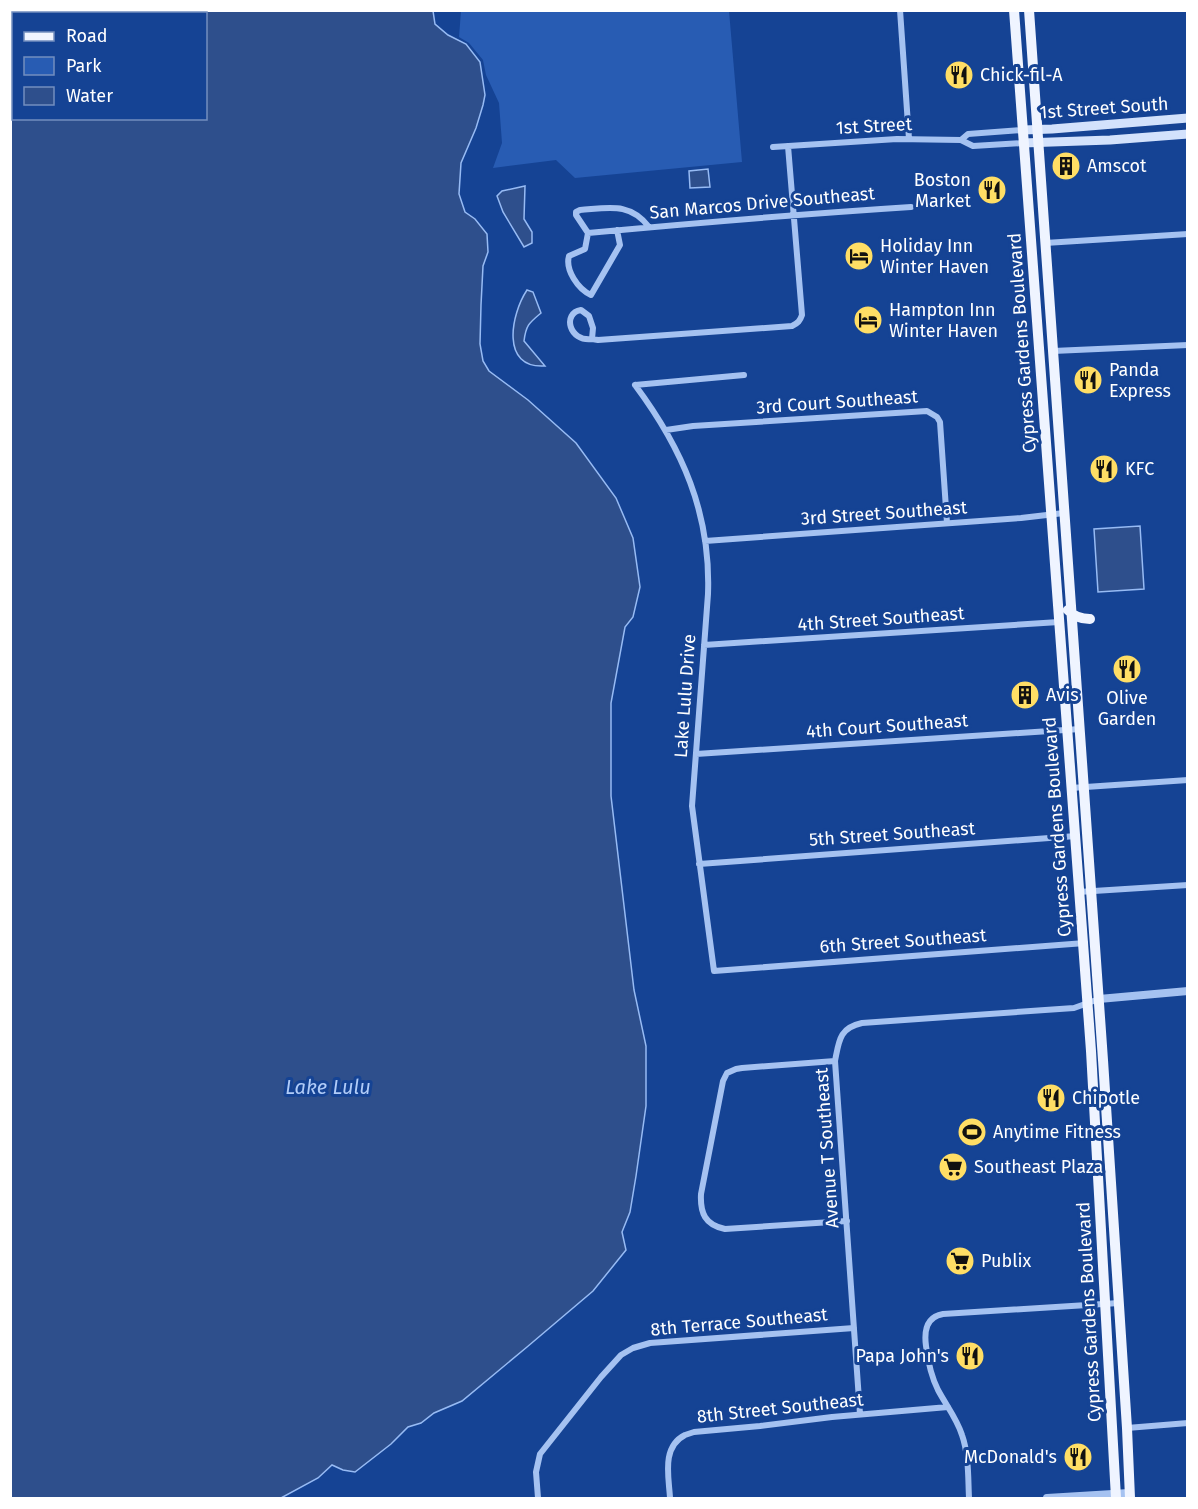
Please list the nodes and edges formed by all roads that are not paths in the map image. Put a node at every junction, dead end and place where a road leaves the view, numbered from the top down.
1 (900, 10) edge
2 (1014, 10) edge
3 (1029, 10) edge
4 (1188, 118) edge
5 (1038, 129) junction
6 (1023, 130) junction
7 (1188, 134) edge
8 (909, 139) junction
9 (961, 140) junction
10 (1039, 142) junction
11 (1023, 143) junction
12 (786, 146) junction
13 (772, 147) dead end
14 (910, 207) dead end
15 (794, 215) junction
16 (649, 227) junction
17 (617, 230) junction
18 (588, 233) junction
19 (1188, 234) edge
20 (1045, 243) junction
21 (1032, 249) junction
22 (1035, 294) junction
23 (1049, 296) junction
24 (592, 339) junction
25 (1188, 345) edge
26 (1053, 351) junction
27 (744, 375) dead end
28 (666, 430) junction
29 (1064, 513) junction
30 (1052, 514) junction
31 (947, 523) junction
32 (705, 541) junction
33 (1056, 570) junction
34 (1071, 614) junction
35 (1090, 619) dead end
36 (1059, 622) junction
37 (704, 645) junction
38 (1075, 664) junction
39 (1080, 729) junction
40 (1067, 730) junction
41 (696, 754) junction
42 (1188, 780) edge
43 (1084, 787) junction
44 (1071, 788) junction
45 (1087, 835) junction
46 (1075, 836) junction
47 (699, 864) junction
48 (1188, 885) edge
49 (1091, 891) junction
50 (1078, 892) junction
51 (1095, 942) junction
52 (1082, 943) junction
53 (714, 971) joint
54 (1188, 991) edge
55 (1099, 999) junction
56 (1087, 1003) junction
57 (835, 1061) junction
58 (1092, 1071) junction
59 (1108, 1148) junction
60 (1097, 1163) junction
61 (1112, 1200) junction
62 (847, 1221) junction
63 (1119, 1303) junction
64 (1105, 1304) junction
65 (854, 1328) junction
66 (1110, 1391) junction
67 (948, 1407) junction
68 (860, 1414) junction
69 (1188, 1423) edge
70 (1127, 1428) junction
71 (1116, 1496) edge
72 (1129, 1496) edge
73 (538, 1498) edge
74 (670, 1498) edge
75 (969, 1498) edge
76 (1047, 1498) edge

1 - 8 street
2 - 6 main road, Cypress Gardens Boulevard
3 - 5 main road, Cypress Gardens Boulevard
4 - 5 main road, 1st Street South
5 - 6 main road, 1st Street South
5 - 10 main road, Cypress Gardens Boulevard
6 - 9 street, 1st Street
6 - 11 main road, Cypress Gardens Boulevard
7 - 10 main road, 1st Street South
8 - 9 street, 1st Street
8 - 12 street, 1st Street
9 - 11 street, 1st Street
10 - 11 main road, 1st Street South
10 - 20 main road, Cypress Gardens Boulevard
11 - 21 main road, Cypress Gardens Boulevard
12 - 13 street
12 - 15 street
14 - 15 street, San Marcos Drive Southeast
15 - 16 street, San Marcos Drive Southeast
15 - 24 street
16 - 17 street, San Marcos Drive Southeast
16 - 18 street
17 - 18 street, San Marcos Drive Southeast
17 - 18 street
19 - 20 street
20 - 23 main road, Cypress Gardens Boulevard
21 - 22 main road, Cypress Gardens Boulevard
21 - 23 main road
22 - 26 main road
22 - 30 main road, Cypress Gardens Boulevard
23 - 26 main road, Cypress Gardens Boulevard
24 - 24 street
25 - 26 street
26 - 29 main road, Cypress Gardens Boulevard
27 - 28 street, Lake Lulu Drive
28 - 31 street, 3rd Court Southeast
28 - 32 street, Lake Lulu Drive
29 - 30 street, 3rd Street Southeast
29 - 34 main road, Cypress Gardens Boulevard
30 - 31 street, 3rd Street Southeast
30 - 33 main road, Cypress Gardens Boulevard
31 - 32 street, 3rd Street Southeast
32 - 37 street, Lake Lulu Drive
33 - 34 main road
33 - 36 main road, Cypress Gardens Boulevard
34 - 35 main road
34 - 38 main road, Cypress Gardens Boulevard
36 - 37 street, 4th Street Southeast
36 - 38 main road
36 - 40 main road, Cypress Gardens Boulevard
37 - 41 street, Lake Lulu Drive
38 - 39 main road, Cypress Gardens Boulevard
39 - 40 street, 4th Court Southeast
39 - 43 main road, Cypress Gardens Boulevard
40 - 41 street, 4th Court Southeast
40 - 44 main road, Cypress Gardens Boulevard
41 - 47 street, Lake Lulu Drive
42 - 43 street
43 - 44 street
43 - 45 main road, Cypress Gardens Boulevard
44 - 46 main road, Cypress Gardens Boulevard
45 - 46 street, 5th Street Southeast
45 - 49 main road, Cypress Gardens Boulevard
46 - 47 street, 5th Street Southeast
46 - 50 main road, Cypress Gardens Boulevard
47 - 53 street, Lake Lulu Drive
48 - 49 street
49 - 50 street
49 - 51 main road, Cypress Gardens Boulevard
50 - 52 main road, Cypress Gardens Boulevard
51 - 52 street, 6th Street Southeast
51 - 55 main road, Cypress Gardens Boulevard
52 - 53 street, 6th Street Southeast
52 - 56 main road, Cypress Gardens Boulevard
54 - 55 street
55 - 56 street, Avenue T Southeast
55 - 59 main road, Cypress Gardens Boulevard
56 - 57 street, Avenue T Southeast
56 - 58 main road, Cypress Gardens Boulevard
57 - 62 street, Avenue T Southeast
57 - 62 street
58 - 59 main road
58 - 60 main road, Cypress Gardens Boulevard
59 - 61 main road, Cypress Gardens Boulevard
60 - 61 main road
60 - 64 main road, Cypress Gardens Boulevard
61 - 63 main road, Cypress Gardens Boulevard
62 - 65 street, Avenue T Southeast
63 - 64 street
63 - 70 main road, Cypress Gardens Boulevard
64 - 66 main road, Cypress Gardens Boulevard
64 - 67 street
65 - 68 street, Avenue T Southeast
65 - 73 street, 8th Terrace Southeast
66 - 70 main road
66 - 71 main road, Cypress Gardens Boulevard
67 - 68 street, 8th Street Southeast
67 - 75 street
68 - 74 street, 8th Street Southeast
69 - 70 street
70 - 72 main road, Cypress Gardens Boulevard
71 - 72 street
71 - 76 street

